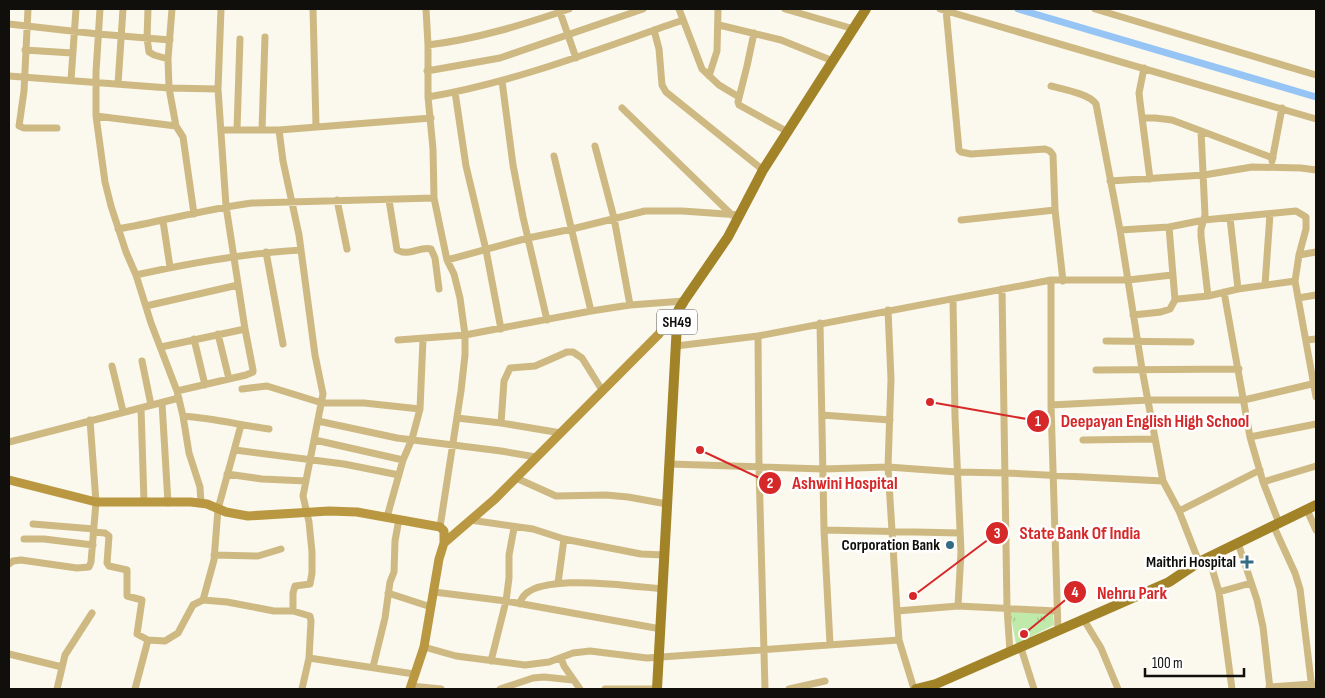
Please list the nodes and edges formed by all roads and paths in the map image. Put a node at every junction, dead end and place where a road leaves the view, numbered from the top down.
1 (28, 9) edge
2 (76, 9) edge
3 (100, 9) edge
4 (124, 9) edge
5 (148, 9) edge
6 (172, 9) edge
7 (222, 9) edge
8 (313, 9) edge
9 (426, 9) edge
10 (569, 9) edge
11 (643, 9) edge
12 (679, 9) edge
13 (718, 9) edge
14 (785, 9) edge
15 (866, 9) edge
16 (1095, 9) edge
17 (1126, 9) edge
18 (943, 10) edge
19 (560, 12) junction
20 (1126, 18) junction
21 (683, 20) junction
22 (9, 24) edge
23 (719, 25) junction
24 (27, 26) junction
25 (854, 29) junction
26 (654, 30) junction
27 (75, 31) junction
28 (754, 33) junction
29 (98, 34) junction
30 (568, 35) junction
31 (121, 36) junction
32 (265, 37) dead end
33 (147, 38) junction
34 (240, 39) dead end
35 (170, 40) junction
36 (428, 44) junction
37 (25, 50) junction
38 (72, 53) junction
39 (576, 58) junction
40 (168, 59) junction
41 (833, 61) junction
42 (1144, 68) junction
43 (427, 71) junction
44 (1316, 75) edge
45 (9, 76) edge
46 (709, 76) junction
47 (25, 77) junction
48 (71, 80) junction
49 (502, 81) junction
50 (95, 83) junction
51 (118, 84) junction
52 (1051, 86) dead end
53 (169, 88) junction
54 (218, 89) junction
55 (455, 92) junction
56 (428, 97) junction
57 (739, 97) junction
58 (622, 108) dead end
59 (1282, 108) junction
60 (96, 116) junction
61 (431, 118) junction
62 (1142, 118) junction
63 (1316, 119) edge
64 (18, 123) junction
65 (9, 124) edge
66 (176, 126) junction
67 (316, 126) junction
68 (57, 128) dead end
69 (237, 129) junction
70 (221, 130) junction
71 (262, 130) junction
72 (279, 130) junction
73 (1201, 131) junction
74 (788, 132) junction
75 (595, 146) dead end
76 (554, 156) dead end
77 (1272, 158) junction
78 (1272, 167) junction
79 (763, 170) junction
80 (1316, 170) edge
81 (1204, 175) junction
82 (1150, 179) junction
83 (1110, 181) junction
84 (434, 198) junction
85 (337, 200) junction
86 (389, 200) junction
87 (292, 202) junction
88 (226, 206) junction
89 (1055, 210) junction
90 (194, 214) junction
91 (1270, 214) junction
92 (736, 215) junction
93 (614, 218) junction
94 (1230, 218) junction
95 (961, 220) dead end
96 (1204, 220) junction
97 (163, 221) junction
98 (1168, 227) junction
99 (118, 229) junction
100 (572, 229) junction
101 (1120, 230) junction
102 (528, 238) junction
103 (347, 249) dead end
104 (301, 250) junction
105 (486, 250) junction
106 (266, 252) junction
107 (1316, 252) edge
108 (1299, 255) junction
109 (234, 256) junction
110 (447, 260) junction
111 (170, 268) junction
112 (136, 275) junction
113 (1172, 276) junction
114 (1051, 280) junction
115 (1128, 280) junction
116 (1296, 280) junction
117 (1063, 281) junction
118 (238, 285) junction
119 (1265, 285) junction
120 (439, 289) dead end
121 (1002, 289) junction
122 (1238, 289) junction
123 (1224, 292) junction
124 (1316, 295) edge
125 (1208, 296) junction
126 (1298, 298) junction
127 (953, 300) junction
128 (1175, 300) junction
129 (630, 305) junction
130 (682, 305) junction
131 (146, 306) junction
132 (888, 310) junction
133 (591, 311) junction
134 (1133, 315) junction
135 (547, 320) junction
136 (820, 324) junction
137 (501, 328) junction
138 (245, 329) junction
139 (218, 334) junction
140 (465, 335) junction
141 (758, 336) junction
142 (194, 339) junction
143 (423, 339) junction
144 (1316, 339) edge
145 (398, 340) dead end
146 (1307, 340) junction
147 (1106, 341) dead end
148 (1138, 341) junction
149 (1191, 342) dead end
150 (283, 344) dead end
151 (676, 346) junction
152 (161, 347) junction
153 (142, 360) dead end
154 (112, 366) dead end
155 (1142, 369) junction
156 (1096, 370) dead end
157 (1239, 370) junction
158 (229, 379) junction
159 (1316, 383) edge
160 (205, 385) junction
161 (242, 389) dead end
162 (602, 390) junction
163 (178, 394) junction
164 (1316, 397) edge
165 (1149, 400) junction
166 (1244, 400) junction
167 (162, 403) junction
168 (322, 403) junction
169 (151, 405) junction
170 (1051, 406) junction
171 (142, 408) junction
172 (420, 409) junction
173 (123, 411) junction
174 (822, 415) junction
175 (183, 416) junction
176 (457, 418) junction
177 (90, 420) junction
178 (890, 420) junction
179 (318, 421) junction
180 (501, 423) junction
181 (1316, 424) edge
182 (241, 425) junction
183 (269, 429) dead end
184 (561, 433) junction
185 (1250, 437) junction
186 (412, 439) junction
187 (315, 440) junction
188 (1083, 440) dead end
189 (1154, 440) junction
190 (9, 442) edge
191 (453, 444) junction
192 (235, 450) junction
193 (536, 457) junction
194 (311, 460) junction
195 (403, 460) junction
196 (670, 464) junction
197 (1316, 466) edge
198 (888, 467) junction
199 (759, 468) junction
200 (823, 469) junction
201 (1260, 470) junction
202 (957, 472) junction
203 (1006, 473) junction
204 (227, 474) junction
205 (399, 475) junction
206 (1053, 475) junction
207 (516, 478) junction
208 (9, 480) edge
209 (306, 481) junction
210 (1163, 481) junction
211 (1263, 482) junction
212 (96, 502) junction
213 (144, 502) junction
214 (168, 503) junction
215 (201, 503) junction
216 (667, 504) junction
217 (1312, 508) edge
218 (218, 509) junction
219 (1179, 512) junction
220 (308, 513) junction
221 (387, 517) junction
222 (398, 519) junction
223 (470, 520) junction
224 (33, 524) dead end
225 (1276, 525) junction
226 (440, 527) junction
227 (514, 528) junction
228 (94, 530) junction
229 (824, 530) junction
230 (1316, 530) edge
231 (892, 532) junction
232 (960, 533) junction
233 (24, 539) dead end
234 (564, 539) junction
235 (444, 543) junction
236 (1238, 543) junction
237 (93, 544) junction
238 (281, 549) dead end
239 (214, 555) junction
240 (664, 555) junction
241 (1204, 560) junction
242 (9, 564) edge
243 (558, 583) junction
244 (1251, 583) junction
245 (663, 589) junction
246 (434, 592) junction
247 (1219, 592) junction
248 (388, 593) junction
249 (203, 600) junction
250 (506, 602) junction
251 (520, 604) junction
252 (958, 606) junction
253 (431, 607) junction
254 (1008, 608) junction
255 (897, 611) junction
256 (1057, 611) junction
257 (293, 612) junction
258 (92, 613) dead end
259 (1084, 620) junction
260 (661, 629) junction
261 (1058, 631) junction
262 (148, 640) junction
263 (899, 640) junction
264 (830, 644) junction
265 (424, 647) junction
266 (1021, 648) junction
267 (763, 651) junction
268 (1010, 652) junction
269 (9, 654) edge
270 (659, 657) junction
271 (309, 658) junction
272 (561, 658) junction
273 (491, 661) junction
274 (62, 667) junction
275 (373, 667) junction
276 (414, 674) junction
277 (573, 680) junction
278 (825, 681) dead end
279 (1312, 686) edge
280 (411, 687) edge
281 (937, 687) edge
282 (1270, 688) edge
283 (58, 689) edge
284 (135, 689) edge
285 (302, 689) edge
286 (441, 689) edge
287 (500, 689) edge
288 (580, 689) edge
289 (605, 689) edge
290 (657, 689) edge
291 (765, 689) edge
292 (790, 689) edge
293 (915, 689) edge
294 (1034, 689) edge
295 (1118, 689) edge
296 (1232, 689) edge

1 - 24 street
2 - 27 street
3 - 29 street
4 - 31 street
5 - 33 street
6 - 35 street
7 - 54 street
8 - 67 street
9 - 36 street
10 - 19 street
11 - 30 street
12 - 21 street
13 - 23 street
14 - 25 street
15 - 25 main road, SH49
16 - 20 street
17 - 20 street
18 - 42 street
18 - 89 street
19 - 30 street
19 - 36 street
20 - 44 street
21 - 26 street
21 - 46 street
22 - 24 street
23 - 28 street
23 - 46 street
24 - 27 street
24 - 37 street
25 - 41 main road, SH49
26 - 39 street
26 - 79 street
27 - 29 street
27 - 38 street
28 - 41 street
28 - 57 street
29 - 31 street
29 - 50 street
30 - 39 street
30 - 43 street
31 - 33 street
31 - 51 street
32 - 71 street
33 - 35 street
33 - 40 street
34 - 69 street
35 - 40 street
36 - 43 street
37 - 38 street
37 - 47 street
38 - 48 street
39 - 49 street
40 - 53 street
41 - 74 main road, SH49
42 - 59 street
42 - 62 street
43 - 56 street
45 - 47 street
46 - 57 street
47 - 48 street
47 - 64 street
48 - 50 street
49 - 55 street
49 - 102 street
50 - 51 street
50 - 60 street
51 - 53 street
52 - 83 street
53 - 54 street
53 - 66 street
54 - 70 street
55 - 56 street
55 - 105 street
56 - 61 street
57 - 74 street
58 - 92 street
59 - 63 street
59 - 77 street
60 - 66 street
60 - 99 street
61 - 67 street
61 - 84 street
62 - 73 street
62 - 82 street
64 - 65 street
64 - 68 street
66 - 90 street
67 - 72 street
69 - 70 street
69 - 71 street
70 - 88 street
71 - 72 street
72 - 87 street
73 - 77 street
73 - 81 street
74 - 79 main road, SH49
75 - 93 street
76 - 100 street
77 - 78 street
78 - 80 street
78 - 81 street
79 - 92 main road, SH49
81 - 82 street
81 - 96 street
82 - 83 street
83 - 101 street
84 - 86 street
84 - 110 street
85 - 86 street
85 - 87 street
85 - 103 street
86 - 120 street
87 - 88 street
87 - 104 street
88 - 90 street
88 - 109 street
89 - 95 street
89 - 117 street
90 - 97 street
91 - 94 street
91 - 108 street
91 - 119 street
92 - 93 street
92 - 130 main road, SH49
93 - 100 street
93 - 129 street
94 - 96 street
94 - 122 street
96 - 98 street
96 - 125 street
97 - 99 street
97 - 111 street
98 - 101 street
98 - 113 street
99 - 112 street
100 - 102 street
100 - 133 street
101 - 115 street
102 - 105 street
102 - 135 street
104 - 106 street
104 - 168 street
105 - 110 street
105 - 137 street
106 - 109 street
106 - 150 street
107 - 108 street
108 - 116 street
109 - 111 street
109 - 118 street
110 - 140 street
111 - 112 street
112 - 131 street
113 - 115 street
113 - 128 street
114 - 117 street
114 - 121 street
114 - 170 street
115 - 117 street
115 - 134 street
116 - 119 street
116 - 126 street
118 - 131 street
118 - 138 street
119 - 122 street
121 - 127 street
121 - 203 street
122 - 123 street
123 - 125 street
123 - 157 street
124 - 126 street
125 - 128 street
126 - 146 street
127 - 132 street
127 - 202 street
128 - 134 street
129 - 130 street
129 - 133 street
130 - 151 main road, SH49
130 - 162 street
131 - 152 street
132 - 136 street
132 - 178 street
133 - 135 street
134 - 148 street
135 - 137 street
136 - 141 street
136 - 174 street
137 - 140 street
138 - 139 street
138 - 158 street
139 - 142 street
139 - 158 street
140 - 143 street
140 - 176 street
141 - 151 street
141 - 199 street
142 - 152 street
142 - 160 street
143 - 145 street
143 - 172 street
144 - 146 street
146 - 159 street
147 - 148 street
148 - 149 street
148 - 155 street
151 - 196 main road, SH49
152 - 163 street
153 - 169 street
154 - 173 street
155 - 156 street
155 - 157 street
155 - 165 street
157 - 166 street
158 - 160 street
159 - 164 street
159 - 166 street
160 - 163 street
161 - 168 street
162 - 180 street
162 - 184 street
163 - 167 street
163 - 175 street
165 - 166 street
165 - 170 street
165 - 189 street
166 - 185 street
167 - 169 street
167 - 214 street
168 - 172 street
168 - 179 street
169 - 171 street
170 - 206 street
171 - 173 street
171 - 213 street
172 - 186 street
173 - 177 street
174 - 178 street
174 - 200 street
175 - 182 street
175 - 215 street
176 - 180 street
176 - 191 street
177 - 190 street
177 - 212 street
178 - 198 street
179 - 186 street
179 - 187 street
180 - 184 street
181 - 185 street
182 - 183 street
182 - 192 street
184 - 193 street
185 - 201 street
186 - 191 street
186 - 195 street
187 - 194 street
187 - 195 street
188 - 189 street
189 - 210 street
191 - 193 street
191 - 226 street
192 - 194 street
192 - 204 street
193 - 207 street
194 - 205 street
194 - 209 street
195 - 205 street
196 - 199 street
196 - 216 main road, SH49
197 - 211 street
198 - 200 street
198 - 202 street
198 - 231 street
199 - 200 street
199 - 267 street
200 - 229 street
201 - 211 street
201 - 219 street
202 - 203 street
202 - 232 street
203 - 206 street
203 - 254 street
204 - 209 street
204 - 218 street
205 - 221 street
206 - 210 street
206 - 256 street
207 - 216 street
207 - 223 street
208 - 212 street
209 - 220 street
210 - 219 street
211 - 225 street
212 - 213 street
212 - 228 street
213 - 214 street
214 - 215 street
215 - 218 street
216 - 240 main road, SH49
217 - 225 main road
217 - 230 street
218 - 220 street
218 - 239 street
219 - 241 street
220 - 221 street
220 - 257 street
221 - 222 street
222 - 226 street
222 - 248 street
223 - 227 street
223 - 235 street
224 - 228 street
225 - 236 main road
225 - 279 street
226 - 235 street
227 - 234 street
227 - 250 street
228 - 237 street
228 - 262 street
229 - 231 street
229 - 264 street
231 - 232 street
231 - 255 street
232 - 252 street
233 - 237 street
234 - 240 street
234 - 243 street
235 - 246 street
236 - 241 main road
236 - 244 street
237 - 242 street
238 - 239 street
239 - 249 street
240 - 245 main road, SH49
241 - 247 street
241 - 259 main road
243 - 245 street
243 - 251 street
244 - 247 street
244 - 282 street
245 - 260 main road, SH49
246 - 250 street
246 - 253 street
247 - 296 street
248 - 253 street
248 - 275 street
249 - 257 street
249 - 262 street
250 - 251 street
250 - 273 street
251 - 260 street
252 - 254 street
252 - 255 street
253 - 265 street
254 - 256 street
254 - 268 street
255 - 263 street
256 - 261 street
257 - 271 street
258 - 274 street
259 - 261 main road
259 - 295 street
260 - 270 main road, SH49
261 - 266 main road
262 - 284 street
263 - 264 street
263 - 293 street
264 - 267 street
265 - 273 street
265 - 276 street
266 - 268 main road
266 - 294 street
267 - 270 street
267 - 291 street
268 - 281 main road
269 - 274 street
270 - 272 street
270 - 290 main road, SH49
271 - 275 street
271 - 285 street
272 - 273 street
272 - 277 street
274 - 283 street
275 - 276 street
276 - 280 street
277 - 287 street
277 - 288 street
278 - 292 street
279 - 282 street
280 - 286 street
281 - 293 main road
289 - 290 street

